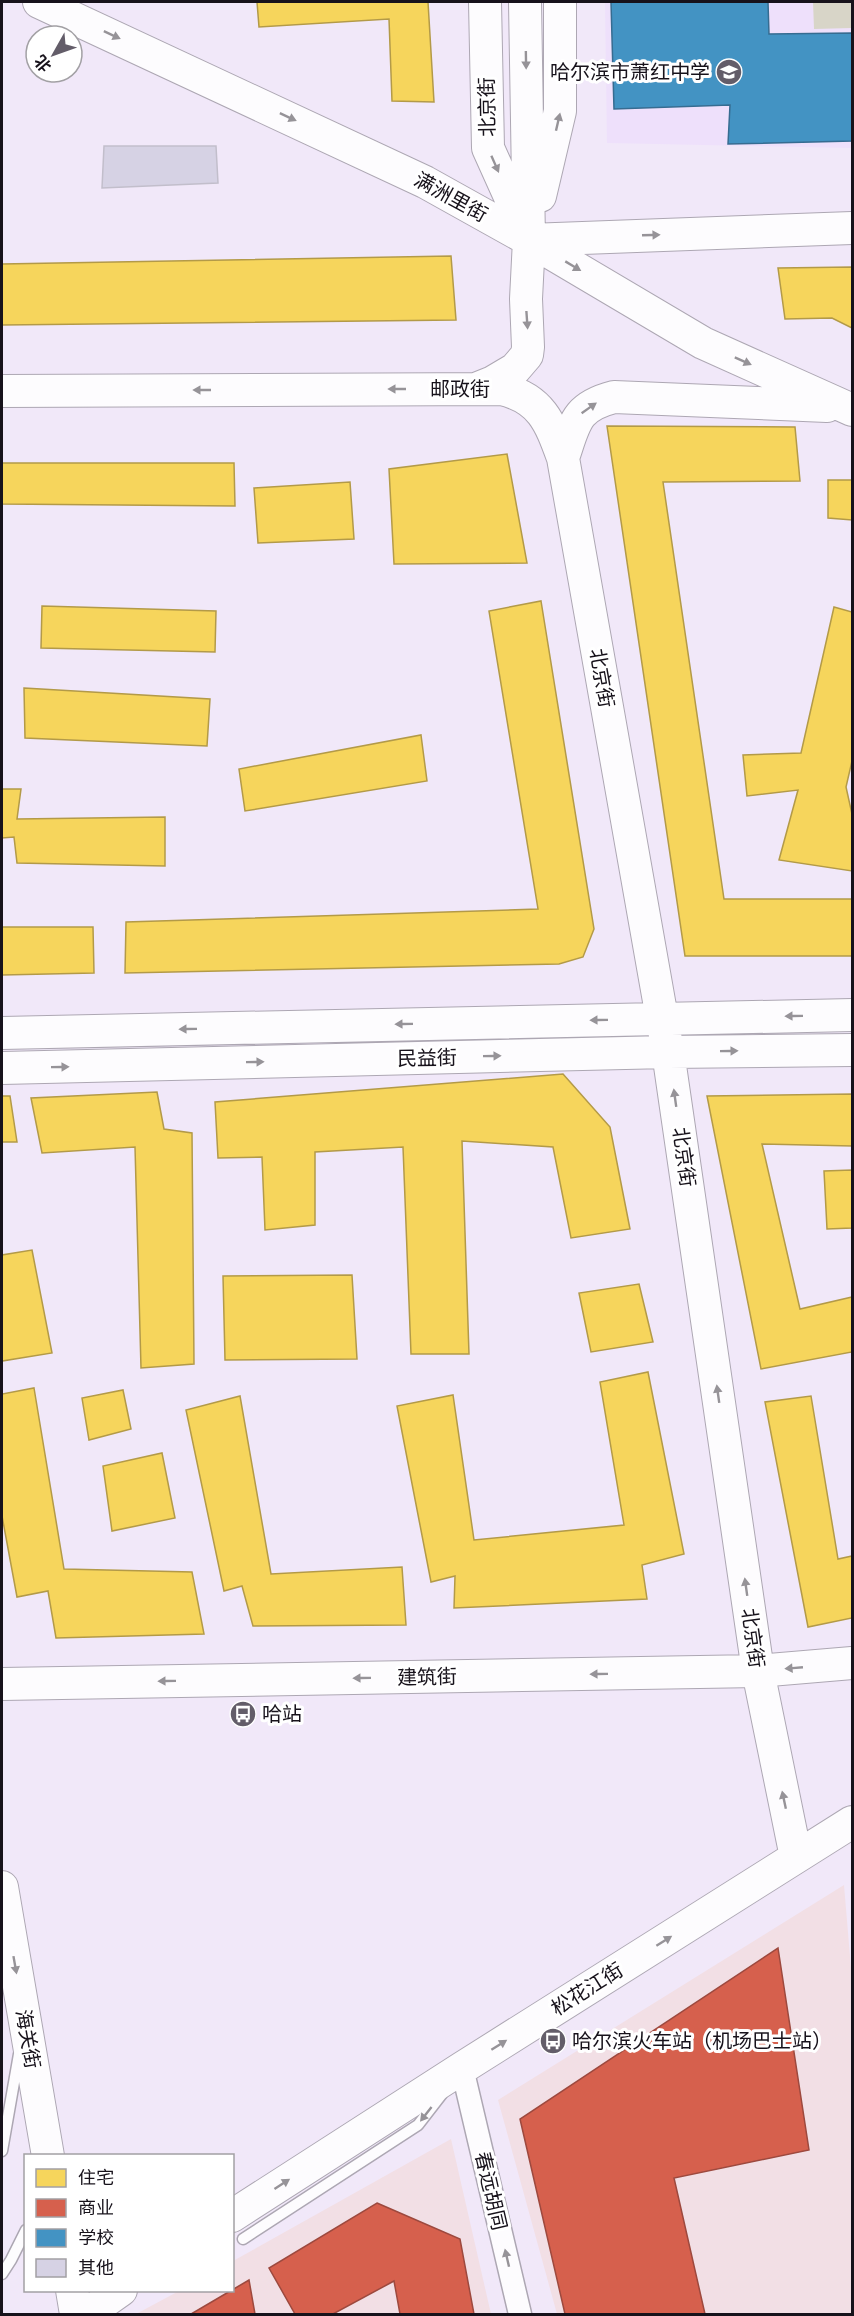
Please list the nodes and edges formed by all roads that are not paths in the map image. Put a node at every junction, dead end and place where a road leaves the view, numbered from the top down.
1 (39, 2) edge
2 (485, 2) edge
3 (525, 2) edge
4 (560, 2) edge
5 (852, 228) edge
6 (529, 240) junction
7 (477, 388) junction
8 (2, 392) edge
9 (849, 408) edge
10 (563, 458) junction
11 (852, 1015) edge
12 (663, 1019) junction
13 (2, 1033) edge
14 (852, 1050) edge
15 (668, 1052) junction
16 (2, 1068) edge
17 (852, 1663) edge
18 (758, 1671) junction
19 (2, 1684) edge
20 (852, 1822) edge
21 (796, 1857) junction
22 (2, 1887) edge
23 (25, 2021) junction
24 (462, 2068) junction
25 (2, 2151) edge
26 (48, 2154) edge
27 (238, 2227) edge
28 (24, 2234) edge
29 (2, 2274) edge
30 (72, 2292) edge
31 (118, 2292) edge
32 (76, 2314) edge
33 (87, 2314) edge
34 (520, 2314) edge

1 -> 6 street, 满洲里街
2 -> 6 street, 北京街
3 -> 6 street, 北京街
6 -> 4 street
6 -> 5 street
6 -> 7 street
6 -> 9 street, 满洲里街
7 -> 8 street, 邮政街
7 - 10 street, 邮政街
10 -> 9 street
10 - 12 street, 北京街
11 -> 12 street, 民益街
12 -> 13 street, 民益街
12 - 15 street, 北京街
15 -> 14 street, 民益街
16 -> 15 street, 民益街
18 -> 15 street, 北京街
17 -> 18 street, 建筑街
18 -> 19 street, 建筑街
21 -> 18 street, 北京街
20 - 21 street, 松花江街
24 -> 21 street, 松花江街
22 -> 23 street, 海关街
23 - 25 lane
23 - 26 street, 海关街
24 - 27 street, 松花江街
34 -> 24 street, 春远胡同
28 - 29 lane
30 - 32 street
31 - 33 street

